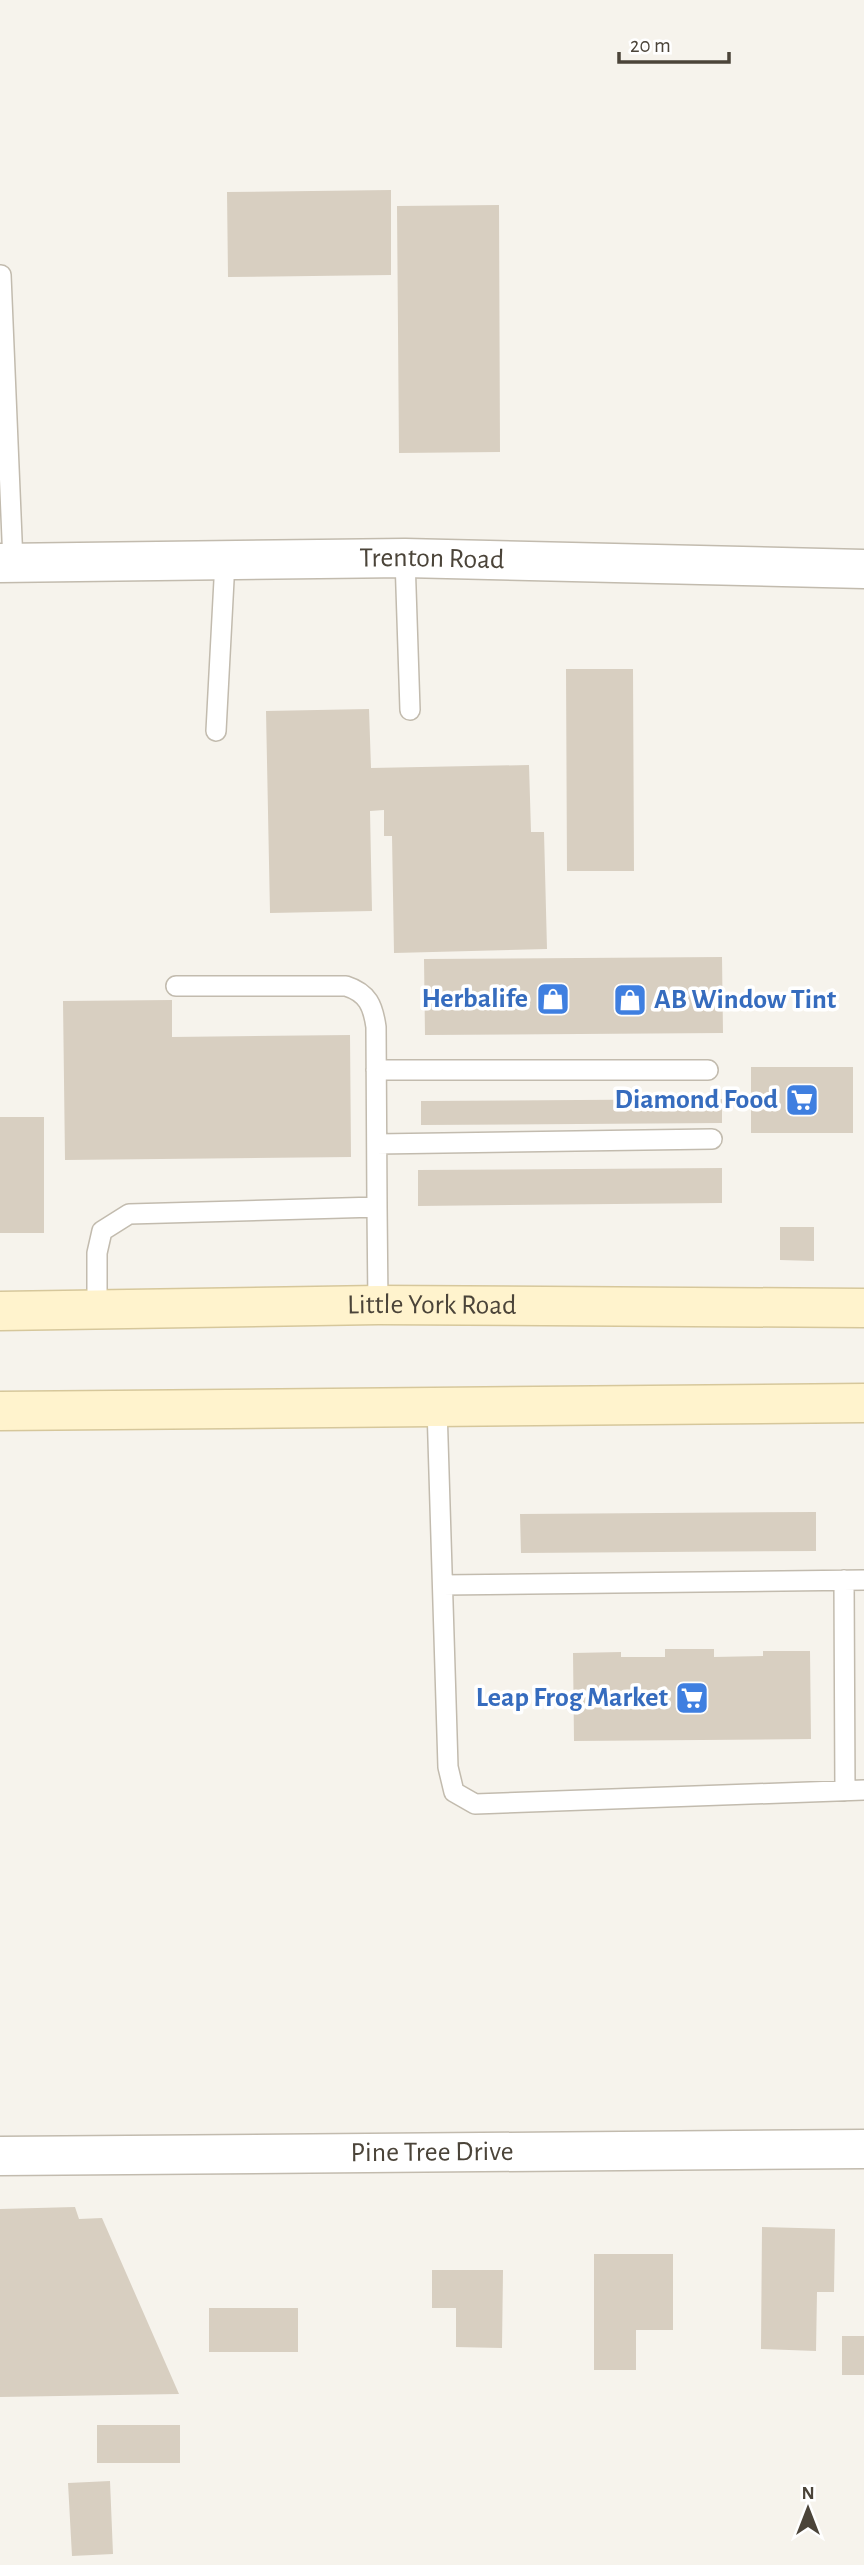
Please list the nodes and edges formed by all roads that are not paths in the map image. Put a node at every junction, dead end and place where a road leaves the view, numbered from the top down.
1 (1, 275) edge
2 (405, 558) junction
3 (225, 561) junction
4 (7, 563) edge
5 (864, 569) edge
6 (411, 710) dead end
7 (216, 731) dead end
8 (176, 986) dead end
9 (376, 1070) junction
10 (708, 1070) dead end
11 (712, 1139) dead end
12 (377, 1144) junction
13 (377, 1207) junction
14 (378, 1305) junction
15 (864, 1308) edge
16 (97, 1310) junction
17 (0, 1311) edge
18 (864, 1404) edge
19 (437, 1407) junction
20 (0, 1410) edge
21 (844, 1580) junction
22 (864, 1580) edge
23 (443, 1585) junction
24 (855, 1791) edge
25 (864, 2149) edge
26 (0, 2156) edge

1 - 4 lane
2 - 3 street, Trenton Road
2 - 5 street, Trenton Road
2 - 6 lane
3 - 4 street, Trenton Road
3 - 7 lane
8 - 9 lane
9 - 10 lane
9 - 12 lane
11 - 12 lane
12 - 13 lane
13 - 14 lane
13 - 16 lane
14 - 15 main road, Little York Road
14 - 16 main road, Little York Road
16 - 17 main road, Little York Road
18 - 19 main road
19 - 20 main road
19 - 23 lane
21 - 22 lane
21 - 23 lane
21 - 24 lane
23 - 24 lane
25 - 26 street, Pine Tree Drive

